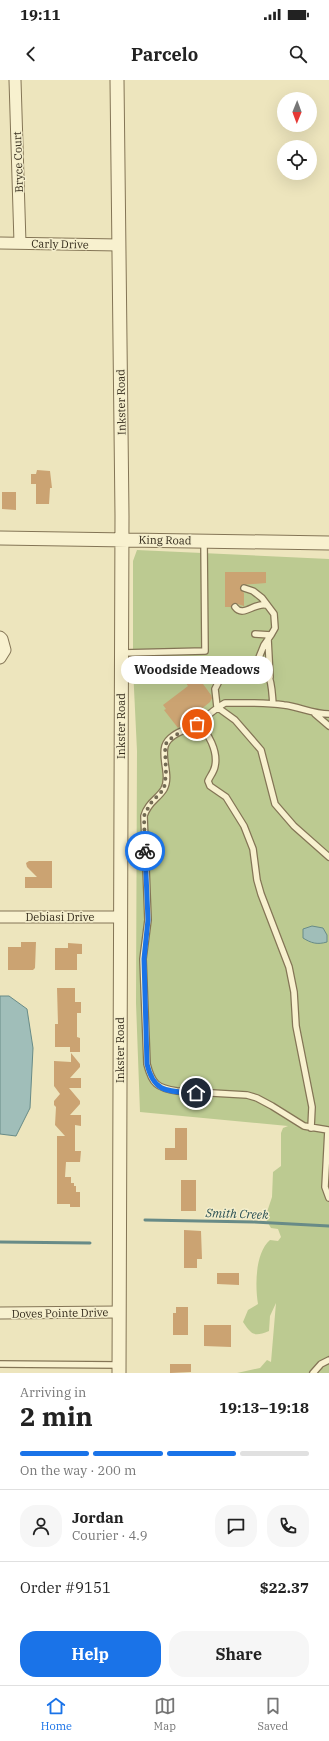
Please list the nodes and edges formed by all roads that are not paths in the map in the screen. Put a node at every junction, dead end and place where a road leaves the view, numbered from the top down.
1 (15, 80) edge
2 (117, 80) edge
3 (0, 243) edge
4 (20, 243) junction
5 (119, 244) junction
6 (0, 538) edge
7 (122, 539) junction
8 (204, 541) junction
9 (329, 544) edge
10 (244, 588) dead end
11 (266, 605) junction
12 (235, 607) dead end
13 (255, 634) dead end
14 (0, 637) edge
15 (270, 637) junction
16 (122, 653) junction
17 (0, 658) edge
18 (256, 665) junction
19 (270, 679) junction
20 (273, 704) junction
21 (217, 707) junction
22 (315, 714) junction
23 (329, 714) edge
24 (197, 724) junction
25 (329, 726) edge
26 (329, 857) edge
27 (0, 917) edge
28 (121, 917) junction
29 (312, 1128) junction
30 (329, 1128) edge
31 (329, 1198) edge
32 (119, 1312) junction
33 (0, 1314) edge
34 (329, 1360) edge
35 (0, 1364) edge
36 (119, 1369) edge
37 (313, 1373) edge

1 - 4 street, Bryce Court
2 - 5 street, Inkster Road
3 - 4 street, Carly Drive
4 - 5 street, Carly Drive
5 - 7 street, Inkster Road
6 - 7 street, King Road
7 - 8 street, King Road
7 - 16 street, Inkster Road
8 - 9 street, King Road
8 - 16 lane
10 - 11 lane
11 - 12 lane
11 - 15 lane
13 - 15 lane
14 - 17 street
15 - 18 lane
15 - 19 lane
16 - 28 street, Inkster Road
18 - 19 lane
18 - 21 lane
19 - 20 lane
20 - 21 lane
20 - 22 lane
21 - 24 lane
21 - 26 lane
22 - 23 lane
22 - 25 lane
24 - 29 lane
24 - 29 lane
27 - 28 street, Debiasi Drive
28 - 32 street, Inkster Road
29 - 30 lane
30 - 31 lane
32 - 33 street, Doves Pointe Drive
32 - 36 street, Inkster Road
34 - 37 lane
35 - 36 lane

